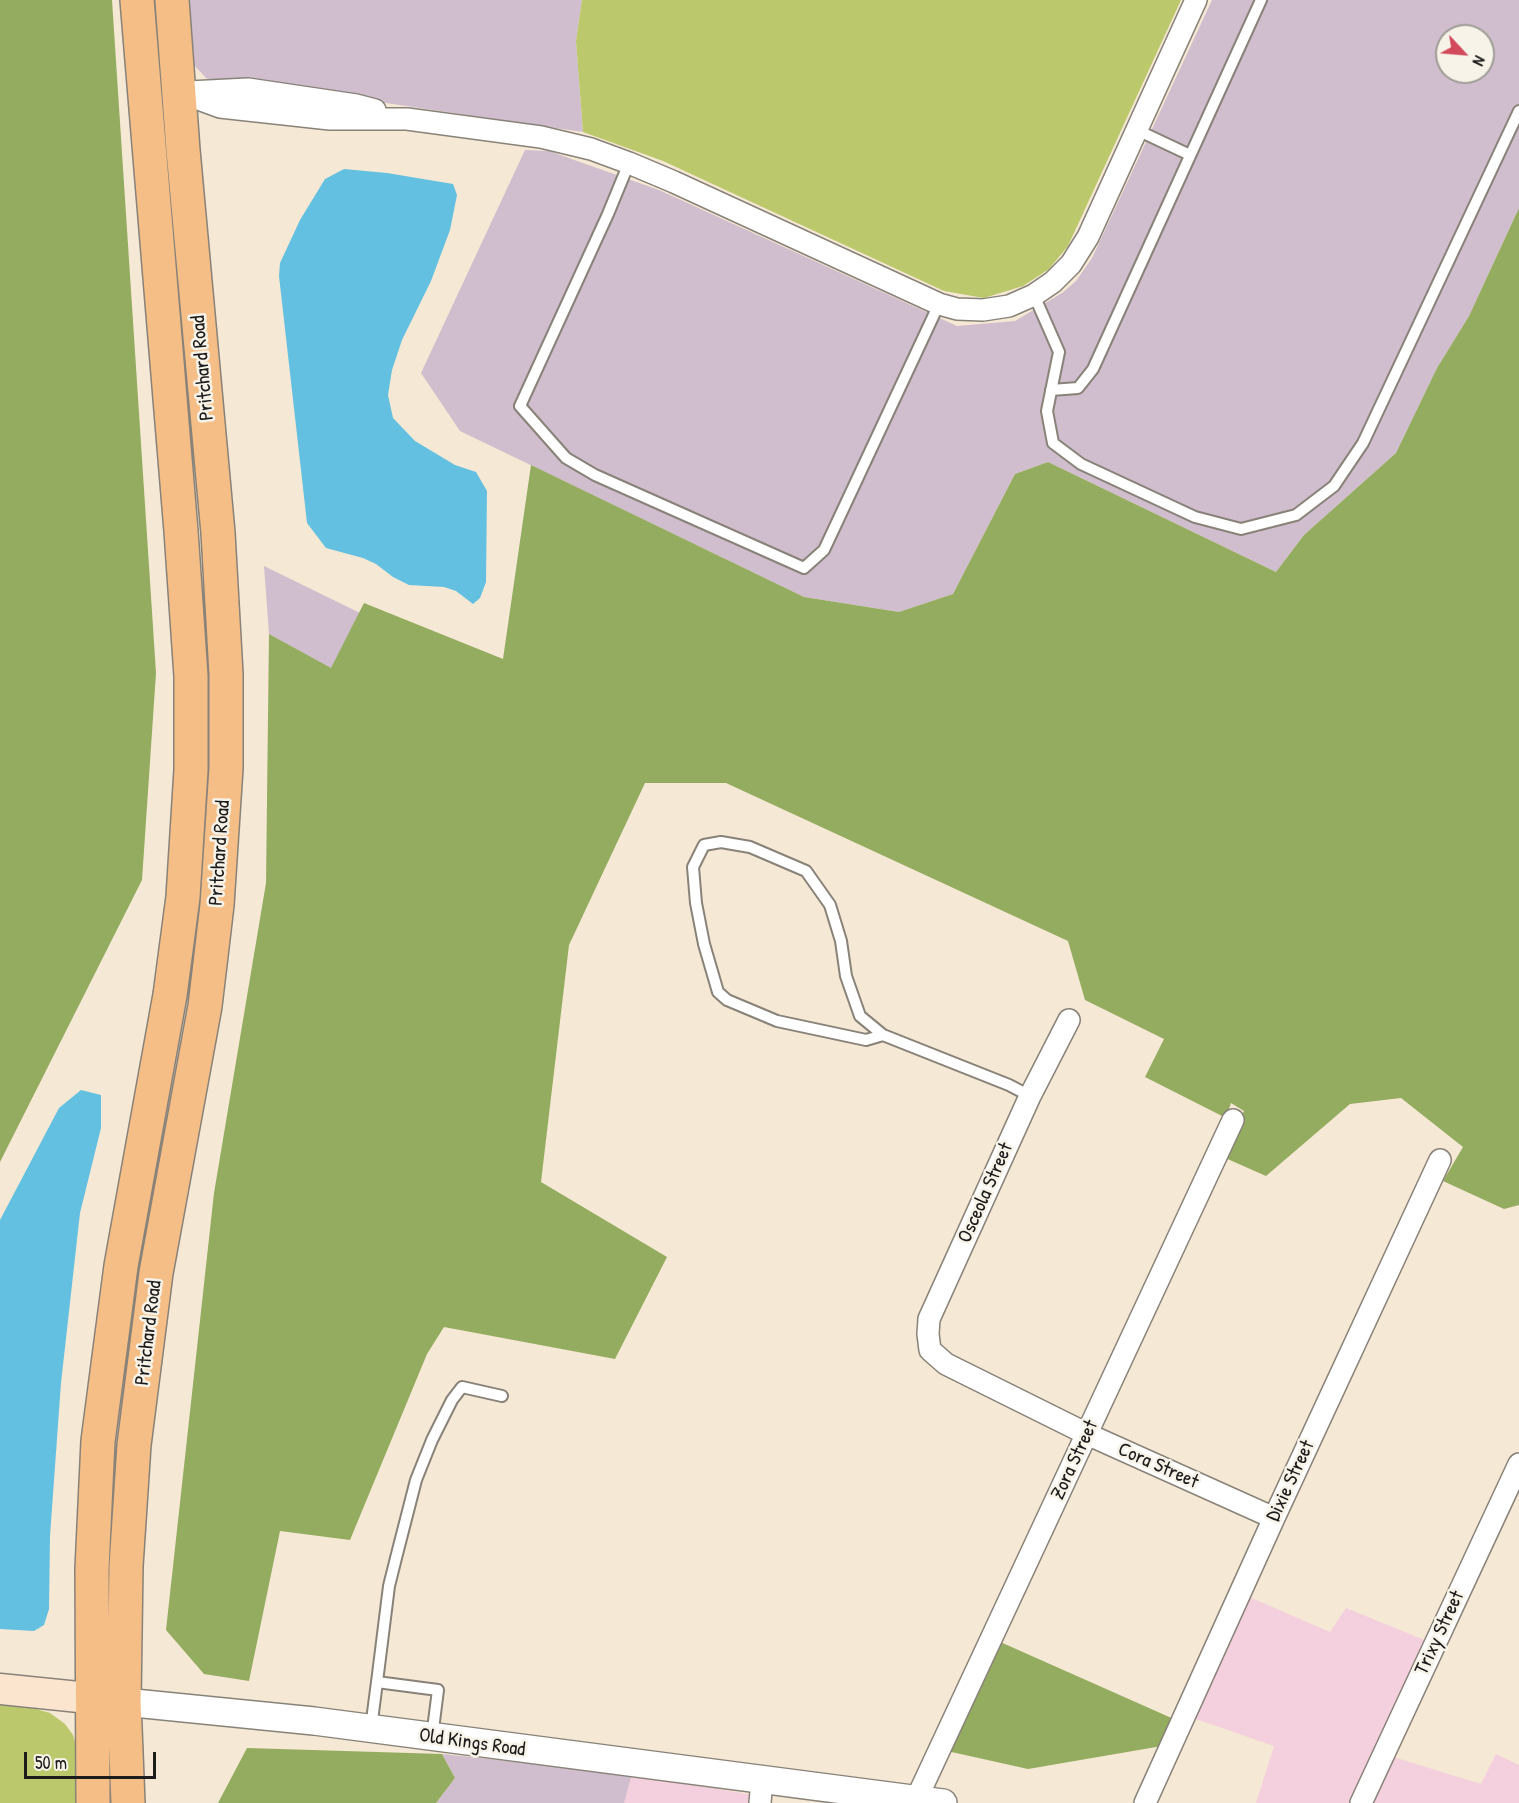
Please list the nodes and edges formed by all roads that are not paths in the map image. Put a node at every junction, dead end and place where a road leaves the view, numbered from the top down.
1 (137, 0) edge
2 (151, 0) edge
3 (172, 0) edge
4 (1196, 0) edge
5 (1261, 0) edge
6 (179, 92) junction
7 (1519, 111) edge
8 (1137, 130) junction
9 (1190, 155) junction
10 (629, 163) junction
11 (1034, 295) junction
12 (939, 304) junction
13 (1051, 390) junction
14 (1069, 1020) dead end
15 (883, 1035) junction
16 (1030, 1096) junction
17 (1233, 1120) dead end
18 (1440, 1160) dead end
19 (946, 1364) joint
20 (502, 1396) dead end
21 (1087, 1434) junction
22 (1519, 1464) edge
23 (1274, 1518) junction
24 (377, 1682) junction
25 (0, 1689) edge
26 (92, 1698) junction
27 (124, 1702) junction
28 (371, 1729) junction
29 (432, 1737) junction
30 (761, 1791) edge
31 (916, 1800) junction
32 (93, 1803) edge
33 (128, 1803) edge
34 (943, 1803) edge
35 (1146, 1803) edge
36 (1361, 1803) edge

1 - 26 main road, Pritchard Road
2 - 6 main road
3 - 6 main road, Pritchard Road
4 - 8 street
5 - 9 lane
6 - 10 street
6 - 27 main road, Pritchard Road
7 - 13 lane
8 - 9 lane
8 - 11 street
9 - 13 lane
10 - 12 street
10 - 12 lane
11 - 12 street
11 - 13 lane
14 - 16 street, Osceola Street
15 - 15 lane
15 - 16 lane
16 - 19 street, Osceola Street
17 - 21 street, Zora Street
18 - 23 street, Dixie Street
19 - 21 street, Cora Street
20 - 24 lane
21 - 23 street, Cora Street
21 - 31 street, Zora Street
22 - 36 street, Trixy Street
23 - 35 street, Dixie Street
24 - 28 lane
24 - 29 lane
25 - 26 main road, Old Kings Road
26 - 27 main road, Old Kings Road
26 - 32 main road, Pritchard Road
27 - 28 street, Old Kings Road
27 - 33 main road, Pritchard Road
28 - 29 street, Old Kings Road
29 - 30 street, Old Kings Road
30 - 31 street, Old Kings Road
31 - 34 street, Old Kings Road

